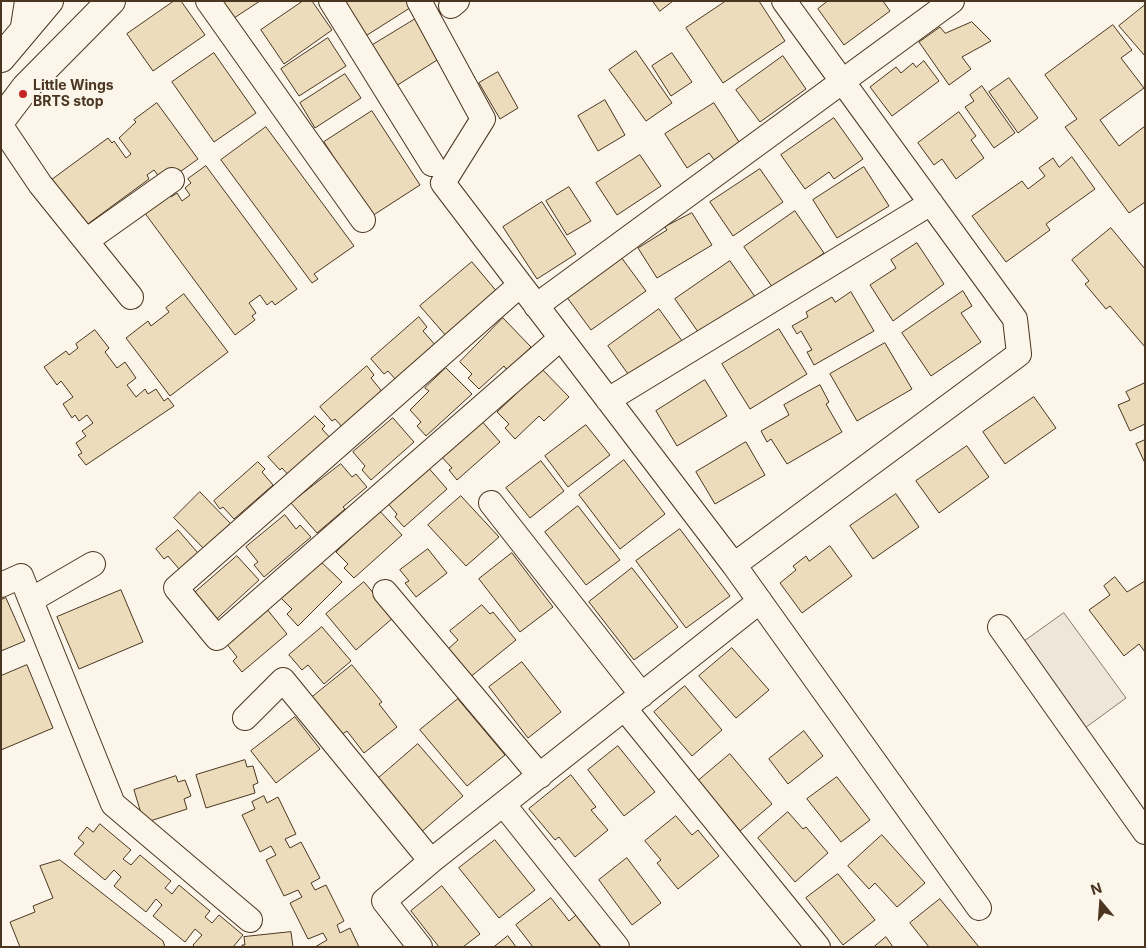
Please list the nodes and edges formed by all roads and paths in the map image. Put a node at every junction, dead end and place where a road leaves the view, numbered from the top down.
1 (27, 1) edge
2 (49, 1) edge
3 (111, 1) edge
4 (208, 1) edge
5 (331, 1) edge
6 (419, 1) edge
7 (784, 1) edge
8 (952, 1) edge
9 (8, 46) edge
10 (843, 82) junction
11 (1, 120) edge
12 (1, 126) edge
13 (432, 164) dead end
14 (172, 180) dead end
15 (931, 203) junction
16 (363, 220) dead end
17 (86, 241) junction
18 (520, 285) junction
19 (131, 298) dead end
20 (536, 306) junction
21 (561, 338) junction
22 (608, 400) junction
23 (491, 503) dead end
24 (93, 564) dead end
25 (734, 566) junction
26 (1, 585) edge
27 (385, 592) dead end
28 (31, 600) junction
29 (760, 601) junction
30 (1000, 627) dead end
31 (633, 702) junction
32 (245, 718) dead end
33 (540, 776) junction
34 (504, 805) junction
35 (1145, 832) edge
36 (431, 861) junction
37 (979, 908) dead end
38 (250, 920) dead end
39 (420, 947) edge
40 (617, 947) edge
41 (818, 947) edge

1 - 9 street
2 - 9 street
3 - 11 street
4 - 16 street
5 - 13 street
6 - 18 street
7 - 10 street
8 - 10 street
10 - 15 street
10 - 20 street
12 - 17 street
14 - 17 street
15 - 22 street
15 - 25 street
17 - 19 street
18 - 20 street
18 - 21 street
20 - 21 street
21 - 22 street
22 - 25 street
23 - 31 street
24 - 28 street
25 - 29 street
26 - 28 street
27 - 33 street
28 - 38 street
29 - 31 street
29 - 37 street
30 - 35 street
31 - 33 street
31 - 41 street
32 - 36 street
33 - 34 street
34 - 36 street
34 - 40 street
36 - 39 street

